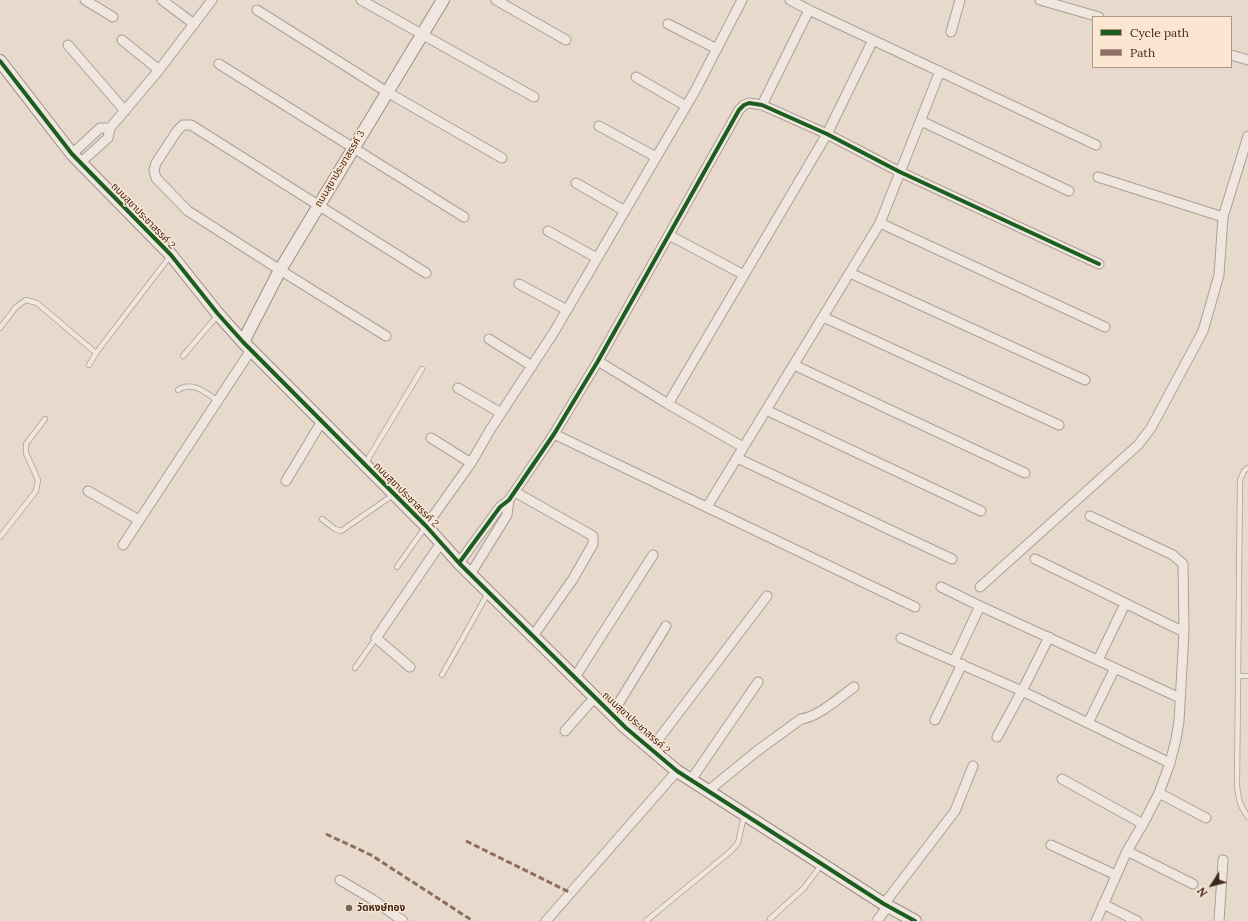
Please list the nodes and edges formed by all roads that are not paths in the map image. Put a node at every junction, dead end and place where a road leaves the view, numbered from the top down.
1 (85, 0) edge
2 (162, 0) edge
3 (212, 0) edge
4 (361, 0) edge
5 (443, 0) edge
6 (496, 0) edge
7 (742, 0) edge
8 (790, 0) edge
9 (960, 0) edge
10 (1040, 0) edge
11 (257, 10) dead end
12 (809, 10) junction
13 (1096, 16) edge
14 (113, 17) dead end
15 (194, 24) junction
16 (668, 24) dead end
17 (951, 32) dead end
18 (422, 35) junction
19 (122, 40) dead end
20 (566, 40) dead end
21 (873, 40) junction
22 (68, 45) dead end
23 (718, 49) junction
24 (1232, 55) edge
25 (1248, 60) edge
26 (0, 61) edge
27 (219, 64) dead end
28 (159, 70) junction
29 (940, 71) junction
30 (636, 77) dead end
31 (387, 92) junction
32 (534, 97) dead end
33 (762, 105) junction
34 (686, 106) junction
35 (125, 111) junction
36 (921, 121) junction
37 (599, 126) dead end
38 (827, 134) junction
39 (1248, 139) edge
40 (1096, 145) dead end
41 (354, 148) junction
42 (656, 157) junction
43 (76, 158) junction
44 (502, 158) dead end
45 (900, 172) junction
46 (1098, 177) dead end
47 (576, 183) dead end
48 (1069, 191) dead end
49 (319, 205) junction
50 (625, 211) junction
51 (464, 217) dead end
52 (1223, 218) junction
53 (880, 223) junction
54 (548, 231) dead end
55 (669, 235) junction
56 (171, 255) junction
57 (597, 258) junction
58 (1099, 264) dead end
59 (280, 270) junction
60 (850, 272) junction
61 (426, 273) dead end
62 (744, 275) junction
63 (519, 284) dead end
64 (567, 310) junction
65 (218, 314) junction
66 (823, 317) junction
67 (1105, 327) dead end
68 (0, 328) edge
69 (386, 336) dead end
70 (489, 339) dead end
71 (247, 346) junction
72 (96, 353) junction
73 (183, 356) dead end
74 (598, 360) junction
75 (89, 365) dead end
76 (794, 365) junction
77 (532, 366) junction
78 (422, 369) dead end
79 (1085, 380) dead end
80 (458, 388) dead end
81 (178, 390) dead end
82 (218, 401) junction
83 (668, 404) junction
84 (766, 410) junction
85 (501, 413) junction
86 (45, 419) dead end
87 (322, 421) junction
88 (1059, 425) dead end
89 (554, 434) junction
90 (431, 438) dead end
91 (744, 447) junction
92 (737, 458) junction
93 (471, 463) junction
94 (364, 464) junction
95 (1248, 468) edge
96 (1025, 473) dead end
97 (286, 481) dead end
98 (88, 491) dead end
99 (515, 492) junction
100 (394, 495) junction
101 (509, 500) junction
102 (707, 507) junction
103 (981, 512) dead end
104 (1090, 516) dead end
105 (322, 519) dead end
106 (139, 520) junction
107 (426, 526) junction
108 (0, 538) edge
109 (441, 543) junction
110 (122, 545) dead end
111 (653, 554) dead end
112 (952, 559) dead end
113 (1035, 559) dead end
114 (459, 563) junction
115 (397, 567) dead end
116 (471, 573) junction
117 (941, 586) dead end
118 (980, 587) dead end
119 (489, 592) junction
120 (766, 596) dead end
121 (1125, 604) junction
122 (980, 606) junction
123 (916, 607) dead end
124 (666, 626) dead end
125 (1184, 632) junction
126 (533, 636) junction
127 (1049, 637) junction
128 (376, 638) junction
129 (901, 638) dead end
130 (1098, 660) junction
131 (958, 663) junction
132 (410, 667) dead end
133 (354, 668) dead end
134 (1115, 668) junction
135 (442, 675) dead end
136 (1239, 676) junction
137 (1248, 676) edge
138 (575, 678) junction
139 (758, 682) dead end
140 (854, 687) dead end
141 (1022, 691) junction
142 (595, 697) junction
143 (1180, 698) junction
144 (612, 714) junction
145 (935, 720) dead end
146 (1088, 724) junction
147 (565, 731) dead end
148 (997, 736) dead end
149 (651, 749) junction
150 (1170, 763) junction
151 (973, 766) dead end
152 (677, 771) junction
153 (1062, 779) dead end
154 (691, 780) junction
155 (708, 791) junction
156 (1159, 793) junction
157 (744, 814) junction
158 (1248, 817) edge
159 (1206, 818) dead end
160 (1143, 824) junction
161 (1051, 845) dead end
162 (1126, 851) junction
163 (1223, 860) dead end
164 (822, 864) junction
165 (1116, 875) junction
166 (340, 880) dead end
167 (1193, 884) dead end
168 (1103, 904) junction
169 (886, 905) junction
170 (770, 919) dead end
171 (403, 921) edge
172 (546, 921) edge
173 (646, 921) edge
174 (877, 921) edge
175 (915, 921) edge
176 (1096, 921) edge
177 (1137, 921) edge
178 (1219, 921) edge

1 - 14 street
2 - 15 street
3 - 15 street
4 - 18 street
5 - 18 street, ถนนสุขาประชาสรรค์ 3
6 - 20 street
7 - 23 street
8 - 12 street
9 - 17 street
10 - 13 street
11 - 31 street
12 - 21 street
12 - 33 street
15 - 28 street
16 - 23 street
18 - 31 street, ถนนสุขาประชาสรรค์ 3
18 - 32 street
19 - 28 street
21 - 29 street
21 - 38 street
22 - 35 street
23 - 34 street
24 - 25 street
26 - 43 street, ถนนสุขาประชาสรรค์ 2
27 - 41 street
28 - 35 street
29 - 36 street
29 - 40 street
30 - 34 street
31 - 41 street, ถนนสุขาประชาสรรค์ 3
31 - 44 street
33 - 38 street
33 - 55 street
34 - 42 street
35 - 43 street
36 - 45 street
36 - 48 street
37 - 42 street
38 - 45 street
38 - 62 street
39 - 52 street
41 - 49 street, ถนนสุขาประชาสรรค์ 3
41 - 51 street
42 - 50 street
43 - 56 street, ถนนสุขาประชาสรรค์ 2
45 - 53 street
45 - 58 street
46 - 52 street
47 - 50 street
49 - 59 street, ถนนสุขาประชาสรรค์ 3
49 - 59 street
49 - 61 street
50 - 57 street
52 - 118 street
53 - 60 street
53 - 67 street
54 - 57 street
55 - 62 street
55 - 74 street
56 - 65 street, ถนนสุขาประชาสรรค์ 2
56 - 72 lane
57 - 64 street
59 - 69 street
59 - 71 street, ถนนสุขาประชาสรรค์ 3
60 - 66 street
60 - 79 street
62 - 83 street
63 - 64 street
64 - 77 street
65 - 71 street, ถนนสุขาประชาสรรค์ 2
65 - 73 lane
66 - 76 street
66 - 88 street
68 - 72 lane
70 - 77 street
71 - 82 street
71 - 87 street, ถนนสุขาประชาสรรค์ 2
72 - 75 lane
74 - 83 street
74 - 89 street
76 - 84 street
76 - 96 street
77 - 85 street
78 - 94 lane
80 - 85 street
81 - 82 lane
82 - 106 street
83 - 91 street
84 - 91 street
84 - 103 street
85 - 93 street
86 - 108 lane
87 - 94 street, ถนนสุขาประชาสรรค์ 2
87 - 97 street
89 - 99 street
89 - 102 street
90 - 93 street
91 - 92 street
92 - 102 street
92 - 112 street
93 - 107 street
94 - 100 street, ถนนสุขาประชาสรรค์ 2
95 - 136 lane
98 - 106 street
99 - 101 street
99 - 126 street
100 - 105 lane
100 - 107 street, ถนนสุขาประชาสรรค์ 2
101 - 114 street
101 - 116 street
102 - 123 street
104 - 125 street
106 - 110 street
107 - 109 street, ถนนสุขาประชาสรรค์ 2
107 - 115 lane
109 - 114 street, ถนนสุขาประชาสรรค์ 2
109 - 128 street
111 - 138 street
113 - 121 street
114 - 116 street, ถนนสุขาประชาสรรค์ 2
116 - 119 street, ถนนสุขาประชาสรรค์ 2
117 - 122 street
119 - 126 street, ถนนสุขาประชาสรรค์ 2
119 - 135 lane
120 - 149 street
121 - 125 street
121 - 130 street
122 - 127 street
122 - 131 street
124 - 144 street
125 - 143 street
126 - 138 street, ถนนสุขาประชาสรรค์ 2
127 - 130 street
127 - 141 street
128 - 132 street
128 - 133 lane
129 - 131 street
130 - 134 street
131 - 141 street
131 - 145 street
134 - 143 street
134 - 146 street
136 - 137 lane
136 - 158 lane
138 - 142 street, ถนนสุขาประชาสรรค์ 2
139 - 154 street
140 - 155 street
141 - 146 street
141 - 148 street
142 - 144 street, ถนนสุขาประชาสรรค์ 2
142 - 147 street
143 - 150 street
144 - 149 street, ถนนสุขาประชาสรรค์ 2
146 - 150 street
149 - 152 street, ถนนสุขาประชาสรรค์ 2
150 - 156 street
151 - 169 street
152 - 154 street, ถนนสุขาประชาสรรค์ 2
152 - 172 street
153 - 160 street
154 - 155 street, ถนนสุขาประชาสรรค์ 2
155 - 157 street, ถนนสุขาประชาสรรค์ 2
156 - 159 street
156 - 160 street
157 - 164 street, ถนนสุขาประชาสรรค์ 2
157 - 173 lane
160 - 162 street
161 - 165 street
162 - 165 street
162 - 167 street
163 - 178 street
164 - 169 street, ถนนสุขาประชาสรรค์ 2
164 - 170 lane
165 - 168 street
166 - 171 street
168 - 176 street
168 - 177 street
169 - 174 street
169 - 175 street, ถนนสุขาประชาสรรค์ 2

